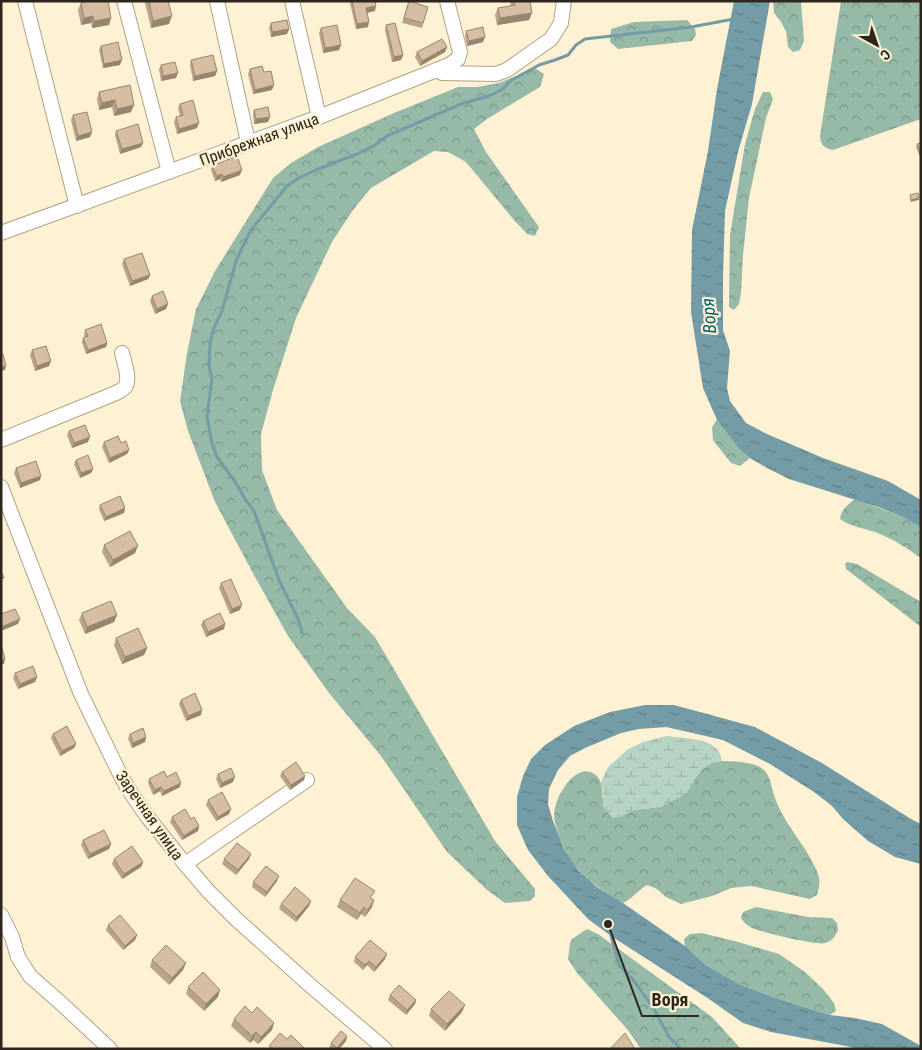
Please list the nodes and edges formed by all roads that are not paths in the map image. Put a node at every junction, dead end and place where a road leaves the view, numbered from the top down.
1 (25, 1) edge
2 (124, 1) edge
3 (217, 1) edge
4 (292, 1) edge
5 (448, 1) edge
6 (564, 1) edge
7 (436, 70) junction
8 (319, 117) junction
9 (248, 142) junction
10 (168, 172) junction
11 (76, 206) junction
12 (1, 233) edge
13 (122, 353) dead end
14 (1, 440) edge
15 (1, 486) edge
16 (307, 780) edge
17 (185, 864) junction
18 (1, 915) edge
19 (110, 1049) edge
20 (385, 1049) edge

1 - 11 street
2 - 10 street
3 - 9 street
4 - 8 street
5 - 7 street, Прибрежная улица
6 - 7 street
7 - 8 street, Прибрежная улица
8 - 9 street, Прибрежная улица
9 - 10 street, Прибрежная улица
10 - 11 street, Прибрежная улица
11 - 12 street, Прибрежная улица
13 - 14 street
15 - 17 street, Заречная улица
16 - 17 street
17 - 20 street, Заречная улица
18 - 19 street

